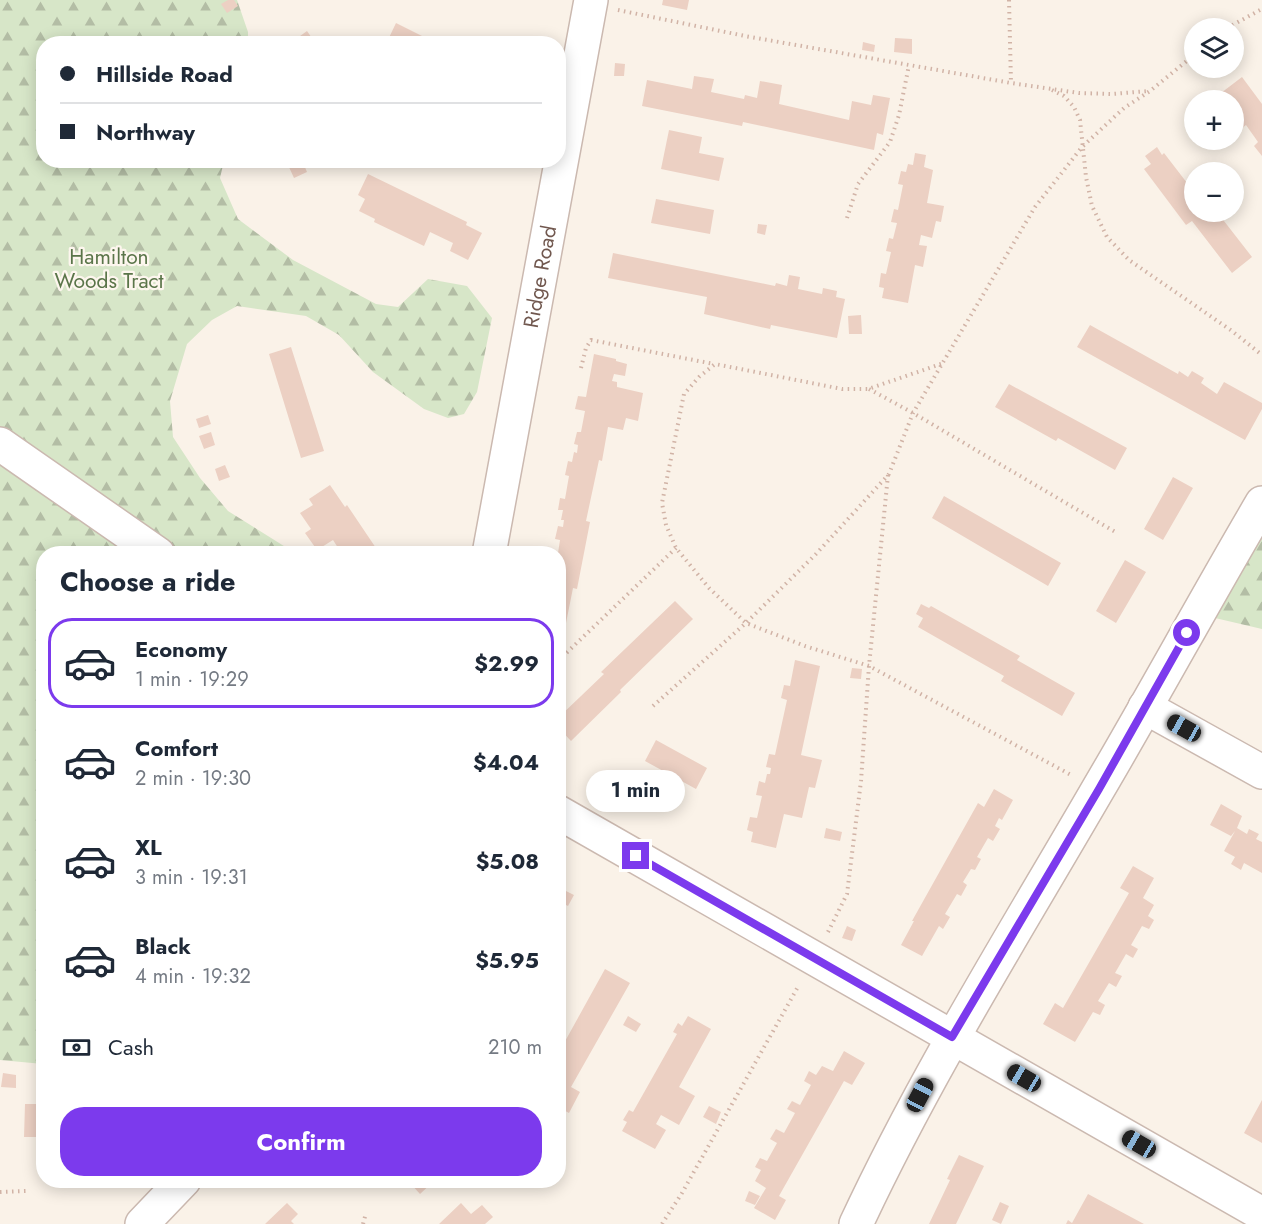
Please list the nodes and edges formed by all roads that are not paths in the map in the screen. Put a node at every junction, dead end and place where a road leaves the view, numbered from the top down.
1 (591, 2) edge
2 (566, 137) edge
3 (560, 168) edge
4 (0, 444) edge
5 (1262, 503) edge
6 (147, 546) edge
7 (490, 546) edge
8 (1145, 707) junction
9 (1262, 772) edge
10 (566, 817) edge
11 (952, 1037) junction
12 (176, 1188) edge
13 (1262, 1214) edge
14 (142, 1224) edge
15 (856, 1224) edge

1 - 2 street, Ridge Road
3 - 7 street, Ridge Road
4 - 6 street
5 - 8 street
8 - 9 street
8 - 11 street
10 - 11 street
11 - 13 street
11 - 15 street
12 - 14 street

